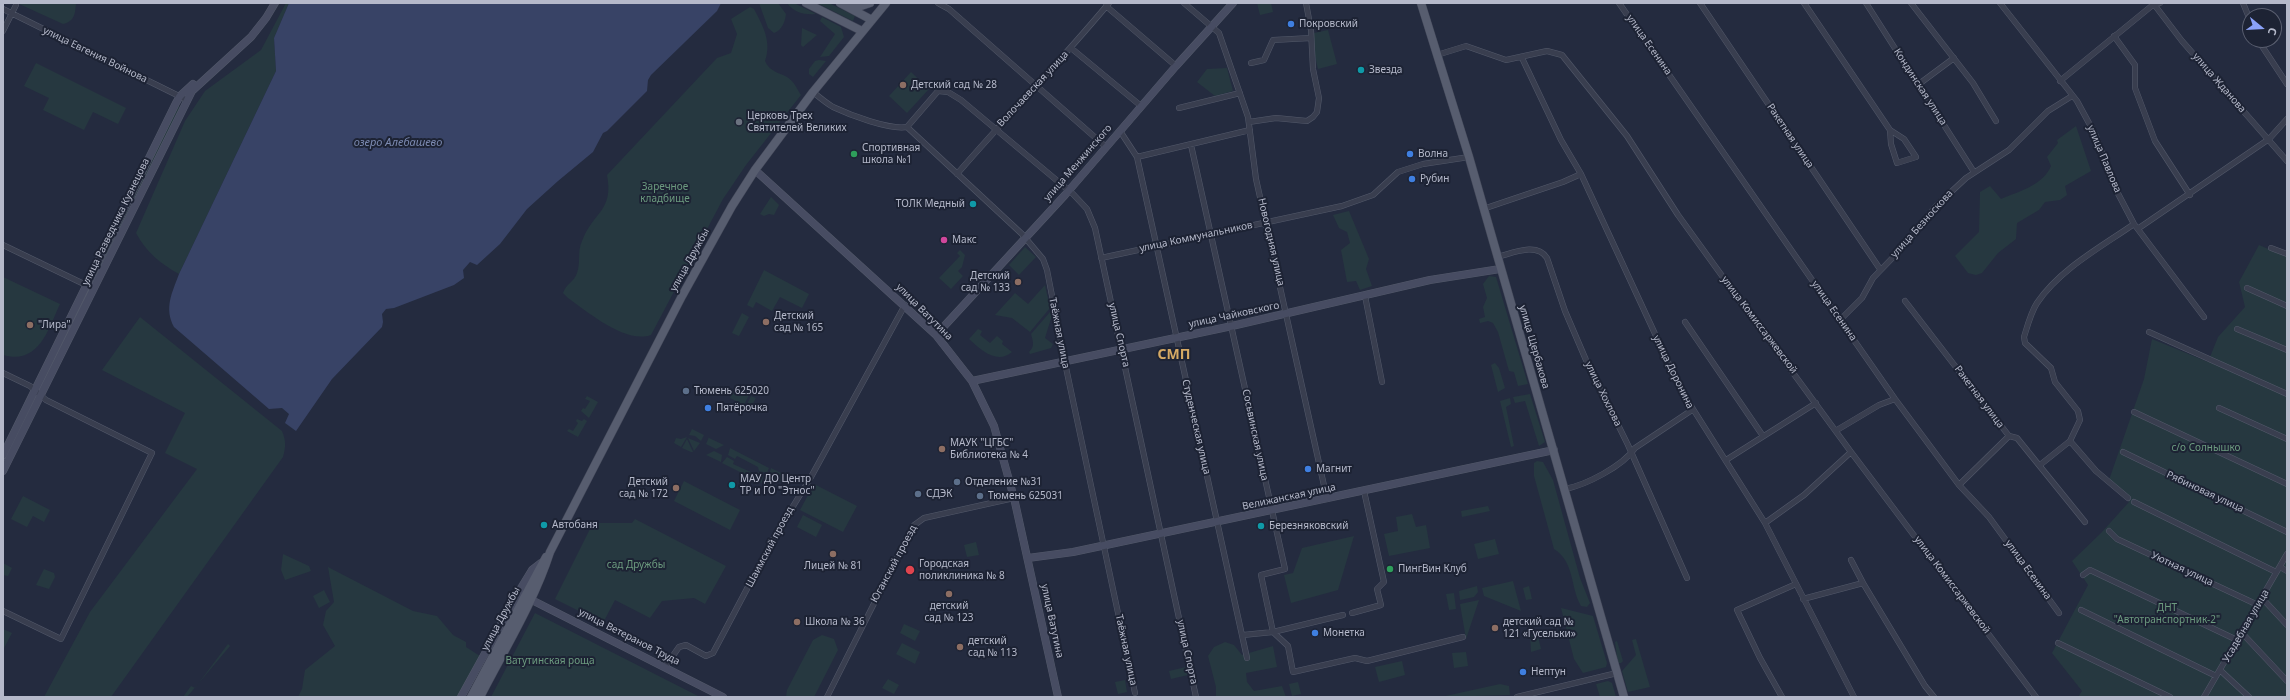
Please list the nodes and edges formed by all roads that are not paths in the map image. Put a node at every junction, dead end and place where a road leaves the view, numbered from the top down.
1 (270, 3) edge
2 (275, 3) edge
3 (806, 3) edge
4 (870, 3) edge
5 (886, 3) edge
6 (938, 3) edge
7 (1184, 3) edge
8 (1233, 3) edge
9 (1306, 3) edge
10 (1421, 3) edge
11 (1619, 3) edge
12 (1700, 3) edge
13 (1804, 3) edge
14 (1866, 3) edge
15 (1911, 3) edge
16 (2000, 3) edge
17 (2156, 3) edge
18 (16, 4) dead end
19 (842, 4) edge
20 (1107, 4) edge
21 (3, 9) edge
22 (11, 14) junction
23 (872, 20) junction
24 (1211, 27) junction
25 (3, 31) edge
26 (862, 31) junction
27 (2114, 36) junction
28 (1311, 38) junction
29 (1071, 48) junction
30 (2263, 48) edge
31 (1437, 55) junction
32 (1522, 58) junction
33 (1954, 58) junction
34 (1251, 63) dead end
35 (1176, 66) junction
36 (2060, 80) junction
37 (1919, 84) junction
38 (2287, 84) edge
39 (1035, 85) junction
40 (813, 92) junction
41 (1240, 93) junction
42 (180, 96) junction
43 (2072, 96) junction
44 (187, 100) junction
45 (1141, 106) junction
46 (1179, 108) dead end
47 (2287, 119) edge
48 (1996, 121) dead end
49 (1249, 122) junction
50 (907, 127) junction
51 (996, 128) junction
52 (1120, 130) junction
53 (1250, 130) junction
54 (1890, 130) junction
55 (2269, 139) junction
56 (1191, 145) junction
57 (1106, 147) junction
58 (1138, 157) junction
59 (1469, 157) junction
60 (2287, 161) edge
61 (755, 170) junction
62 (1974, 172) junction
63 (957, 174) junction
64 (1581, 174) junction
65 (1069, 190) junction
66 (2190, 195) junction
67 (125, 206) junction
68 (1484, 209) junction
69 (133, 210) junction
70 (1266, 222) junction
71 (2134, 224) junction
72 (2139, 228) junction
73 (1211, 233) junction
74 (1025, 238) junction
75 (3, 244) edge
76 (1156, 245) junction
77 (2271, 248) dead end
78 (2287, 254) edge
79 (1497, 257) junction
80 (1102, 258) junction
81 (1500, 268) junction
82 (1880, 269) junction
83 (86, 285) junction
84 (2247, 288) dead end
85 (1365, 296) junction
86 (1905, 300) dead end
87 (905, 305) junction
88 (2287, 306) edge
89 (1287, 314) junction
90 (2204, 317) dead end
91 (1840, 320) junction
92 (1686, 322) dead end
93 (1232, 326) junction
94 (2237, 329) dead end
95 (2149, 332) dead end
96 (936, 335) junction
97 (1176, 338) junction
98 (1122, 350) junction
99 (2287, 350) edge
100 (1065, 363) junction
101 (3, 373) edge
102 (972, 382) junction
103 (1382, 382) dead end
104 (38, 392) junction
105 (2287, 394) edge
106 (1895, 399) junction
107 (1816, 403) junction
108 (2219, 408) dead end
109 (1692, 410) junction
110 (2134, 412) dead end
111 (1837, 430) junction
112 (1763, 436) junction
113 (2009, 436) junction
114 (2287, 439) edge
115 (2070, 441) junction
116 (1554, 450) junction
117 (1852, 452) junction
118 (2123, 452) dead end
119 (1631, 454) junction
120 (3, 455) edge
121 (1726, 460) junction
122 (2040, 465) junction
123 (3, 471) edge
124 (2287, 484) edge
125 (1959, 485) junction
126 (1565, 489) junction
127 (1364, 491) junction
128 (1014, 498) junction
129 (2128, 498) dead end
130 (1327, 499) junction
131 (2134, 502) dead end
132 (1272, 511) junction
133 (1218, 522) junction
134 (1765, 522) junction
135 (2085, 522) dead end
136 (2109, 531) dead end
137 (1162, 532) junction
138 (2287, 532) edge
139 (1104, 544) junction
140 (550, 552) junction
141 (2287, 554) edge
142 (1028, 558) junction
143 (1851, 560) dead end
144 (2280, 567) junction
145 (2287, 571) edge
146 (2276, 572) junction
147 (2083, 575) dead end
148 (1687, 578) dead end
149 (1863, 583) junction
150 (1796, 584) junction
151 (525, 596) junction
152 (2262, 598) junction
153 (1803, 599) junction
154 (2258, 605) junction
155 (2081, 610) dead end
156 (3, 611) edge
157 (2058, 612) dead end
158 (1352, 613) dead end
159 (1343, 615) dead end
160 (2287, 625) edge
161 (1273, 632) junction
162 (2242, 633) junction
163 (1243, 635) junction
164 (1463, 637) dead end
165 (2237, 640) junction
166 (2058, 643) dead end
167 (1248, 658) dead end
168 (665, 667) junction
169 (2220, 670) junction
170 (1617, 673) junction
171 (2216, 676) junction
172 (2287, 681) edge
173 (1135, 693) dead end
174 (461, 697) edge
175 (472, 697) edge
176 (480, 697) edge
177 (723, 697) edge
178 (827, 697) edge
179 (1058, 697) edge
180 (1196, 697) edge
181 (1517, 697) edge
182 (1624, 697) edge
183 (1782, 697) edge
184 (1854, 697) edge
185 (1934, 697) edge
186 (2036, 697) edge
187 (2170, 697) edge
188 (2204, 697) edge
189 (2249, 697) edge

1 - 42 main road, улица Разведчика Кузнецова
2 - 44 main road, улица Разведчика Кузнецова
3 - 26 main road
4 - 19 main road
5 - 23 main road, улица Дружбы
6 - 39 street
7 - 24 street, Новогодняя улица
8 - 24 main road, улица Менжинского
9 - 28 street
10 - 31 main road, улица Щербакова
11 - 91 street, улица Есенина
12 - 82 street, Ракетная улица
13 - 54 street
14 - 37 street, Кондинская улица
15 - 33 street
16 - 36 street, улица Павлова
17 - 27 street
17 - 55 street, улица Жданова
18 - 22 street
19 - 23 main road
20 - 29 street, Волочаевская улица
20 - 35 street
21 - 22 street, улица Евгения Войнова
22 - 25 street
22 - 42 street, улица Евгения Войнова
23 - 26 main road, улица Дружбы
24 - 35 main road, улица Менжинского
24 - 41 street, Новогодняя улица
26 - 40 main road, улица Дружбы
27 - 36 street
27 - 66 street
28 - 34 street
28 - 49 street
29 - 39 street, Волочаевская улица
29 - 45 street
30 - 38 street
31 - 32 street, улица Комиссаржевской
31 - 59 main road, улица Щербакова
32 - 64 street, улица Доронина
32 - 107 street, улица Комиссаржевской
33 - 37 street
33 - 48 street
35 - 45 main road, улица Менжинского
36 - 43 street, улица Павлова
37 - 62 street, Кондинская улица
39 - 51 street, Волочаевская улица
39 - 57 street
40 - 50 street
40 - 61 main road, улица Дружбы
41 - 46 street
41 - 49 street, Новогодняя улица
42 - 44 street, улица Евгения Войнова
42 - 67 main road, улица Разведчика Кузнецова
43 - 62 street, улица Безноскова
43 - 71 street, улица Павлова
44 - 69 main road, улица Разведчика Кузнецова
45 - 52 main road, улица Менжинского
47 - 55 street
49 - 53 street, Новогодняя улица
50 - 51 street, улица Спорта
50 - 63 street, Таёжная улица
51 - 63 street, Волочаевская улица
51 - 65 street, улица Спорта
52 - 57 main road, улица Менжинского
52 - 58 street, Студенческая улица
53 - 56 street
53 - 70 street, Новогодняя улица
54 - 54 street
55 - 60 street, улица Жданова
55 - 66 street
56 - 58 street
56 - 73 street, Сосьвинская улица
57 - 65 main road, улица Менжинского
58 - 76 street, Студенческая улица
59 - 68 main road, улица Щербакова
59 - 70 street, улица Коммунальников
61 - 87 main road, улица Ватутина
61 - 140 main road, улица Дружбы
62 - 82 street, улица Безноскова
63 - 74 street, Таёжная улица
64 - 68 street
64 - 109 street, улица Доронина
65 - 74 main road, улица Менжинского
65 - 80 street, улица Спорта
66 - 72 street
67 - 69 main road
67 - 83 main road, улица Разведчика Кузнецова
68 - 79 main road, улица Щербакова
69 - 104 main road, улица Разведчика Кузнецова
70 - 73 street, улица Коммунальников
70 - 89 street, Новогодняя улица
71 - 72 street, улица Павлова
71 - 115 street
72 - 90 street, улица Павлова
73 - 76 street, улица Коммунальников
73 - 93 street, Сосьвинская улица
74 - 96 main road, улица Менжинского
74 - 100 street, Таёжная улица
75 - 83 street
76 - 80 street, улица Коммунальников
76 - 97 street, Студенческая улица
77 - 78 street
79 - 81 main road, улица Щербакова
79 - 119 street, улица Хохлова
80 - 98 street, улица Спорта
81 - 85 main road, улица Чайковского
81 - 116 main road, улица Щербакова
82 - 91 street, улица Безноскова
83 - 104 main road, улица Разведчика Кузнецова
84 - 88 street
85 - 89 main road, улица Чайковского
85 - 103 street
86 - 113 street, Ракетная улица
87 - 96 main road, улица Ватутина
87 - 168 street, Шаимский проезд
89 - 93 main road, улица Чайковского
89 - 130 street, Новогодняя улица
91 - 106 street, улица Есенина
92 - 112 street
93 - 97 main road, улица Чайковского
93 - 132 street, Сосьвинская улица
94 - 99 street
95 - 105 street
96 - 102 main road, улица Ватутина
97 - 98 main road, улица Чайковского
97 - 133 street, Студенческая улица
98 - 100 main road, улица Чайковского
98 - 137 street, улица Спорта
100 - 102 main road, улица Чайковского
100 - 139 street, Таёжная улица
101 - 104 street
102 - 128 main road, улица Ватутина
104 - 120 main road, улица Разведчика Кузнецова
104 - 123 main road, улица Разведчика Кузнецова
104 - 156 street
106 - 111 street
106 - 125 street, улица Есенина
107 - 111 street, улица Комиссаржевской
107 - 112 street
108 - 114 street
109 - 119 street
109 - 121 street, улица Доронина
110 - 124 street
111 - 117 street, улица Комиссаржевской
112 - 121 street
113 - 122 street, Ракетная улица
113 - 125 street, Ракетная улица
115 - 122 street
115 - 129 street
116 - 126 main road, улица Щербакова
116 - 127 main road, Велижанская улица
117 - 134 street
117 - 186 street, улица Комиссаржевской
118 - 138 street, Рябиновая улица
119 - 126 street
119 - 148 street, улица Хохлова
121 - 134 street, улица Доронина
122 - 135 street, Ракетная улица
125 - 157 street, улица Есенина
126 - 170 main road, улица Щербакова
127 - 130 main road, Велижанская улица
127 - 158 street
128 - 142 main road, улица Ватутина
128 - 178 street, Юганский проезд
130 - 132 main road, Велижанская улица
131 - 146 street
132 - 133 main road, Велижанская улица
132 - 161 street, Сосьвинская улица
133 - 137 main road, Велижанская улица
133 - 163 street, Студенческая улица
134 - 150 street, улица Доронина
136 - 154 street, Уютная улица
137 - 139 main road, Велижанская улица
137 - 180 street, улица Спорта
139 - 142 main road, Велижанская улица
139 - 173 street, Таёжная улица
140 - 151 main road, улица Дружбы
140 - 151 main road, улица Дружбы
141 - 144 street, Усадебная улица
142 - 179 main road, улица Ватутина
143 - 149 street
144 - 145 street
144 - 146 street, Усадебная улица
146 - 152 street, Усадебная улица
147 - 165 street
149 - 153 street
149 - 185 street
150 - 153 street, улица Доронина
150 - 183 street
151 - 168 main road, улица Ветеранов Труда
151 - 174 main road
151 - 175 main road, улица Дружбы
151 - 176 main road, улица Дружбы
152 - 154 street, Усадебная улица
152 - 160 street
153 - 184 street, улица Доронина
154 - 162 street, Усадебная улица
155 - 171 street
159 - 161 street
161 - 163 street
161 - 164 street
162 - 165 street, Усадебная улица
162 - 172 street
163 - 167 street, Студенческая улица
165 - 169 street, Усадебная улица
166 - 187 street
168 - 177 main road, улица Ветеранов Труда
169 - 171 street, Усадебная улица
169 - 189 street
170 - 181 street
170 - 182 main road, улица Щербакова
171 - 188 street, Усадебная улица

